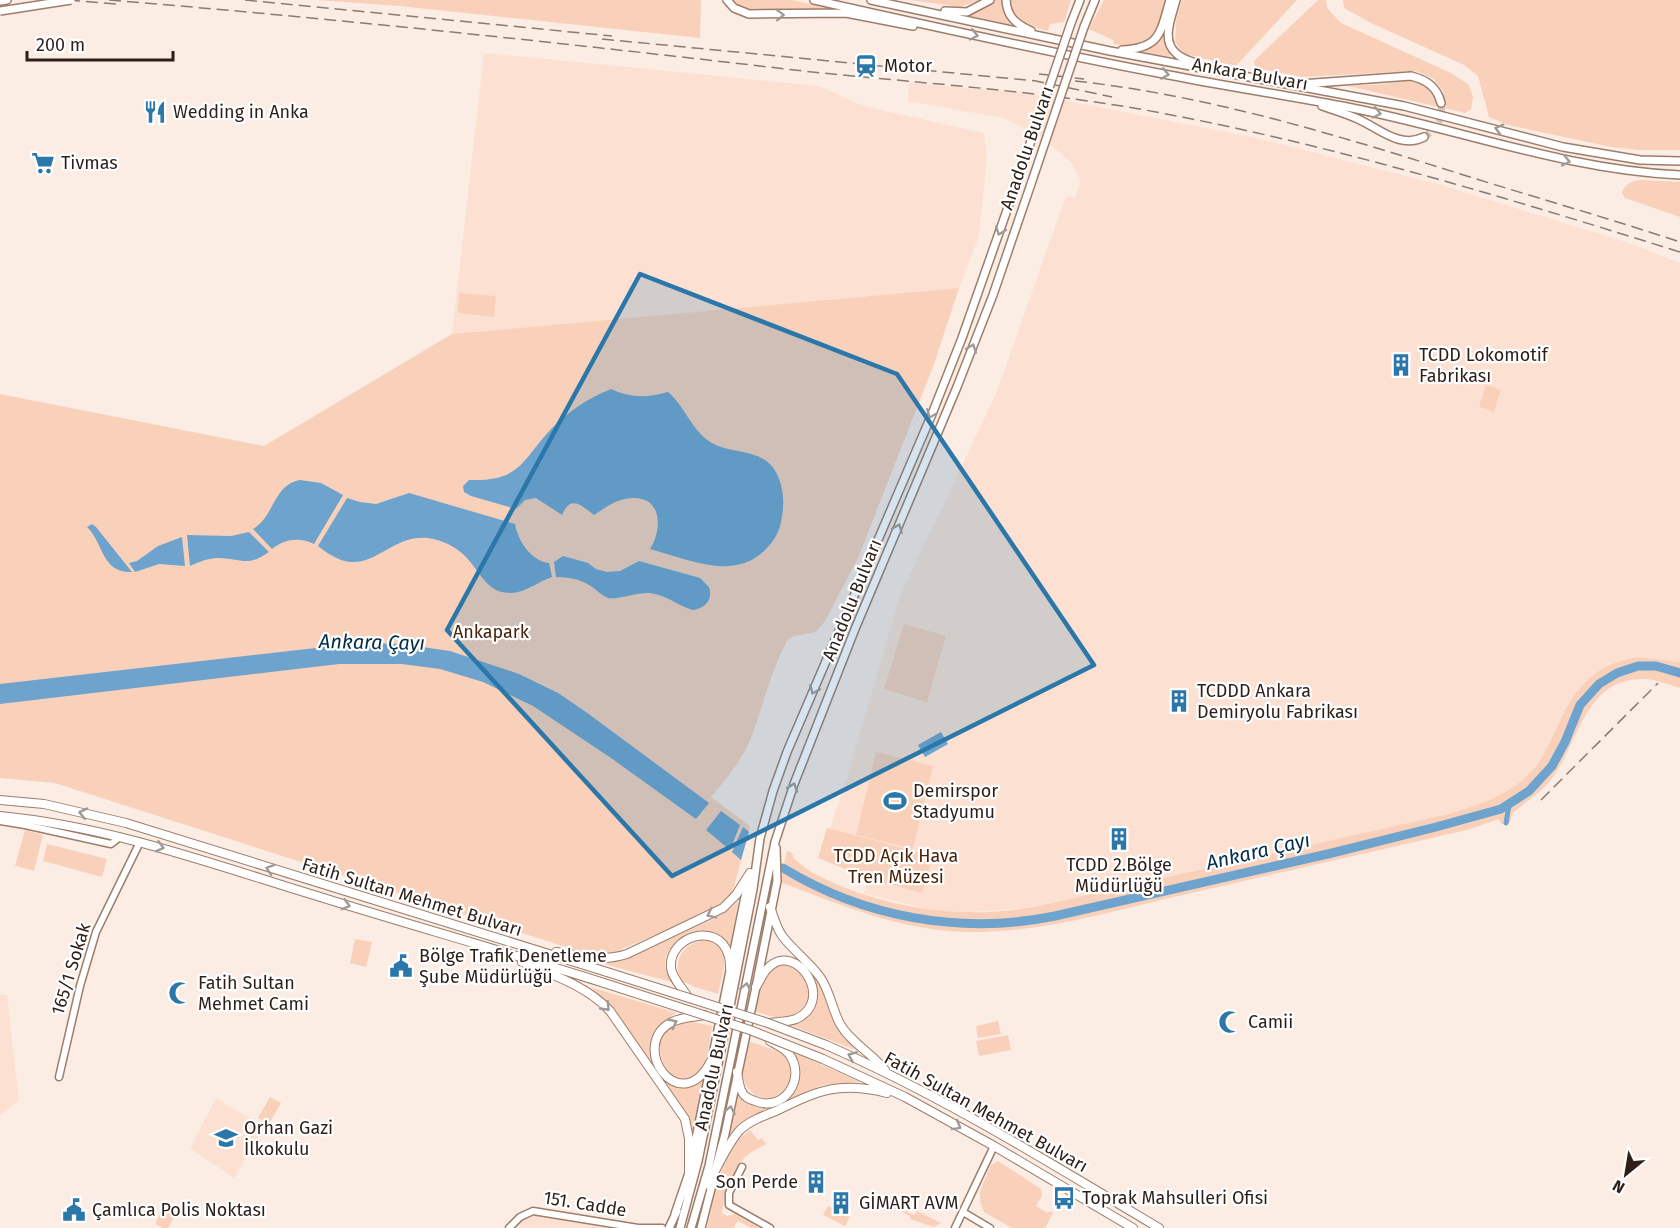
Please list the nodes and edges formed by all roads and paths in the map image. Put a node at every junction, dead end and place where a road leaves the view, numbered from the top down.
1 (7, 0) edge
2 (71, 0) edge
3 (727, 0) edge
4 (814, 0) edge
5 (872, 0) edge
6 (878, 0) edge
7 (990, 0) edge
8 (1006, 0) edge
9 (1097, 0) edge
10 (1170, 0) edge
11 (1176, 0) edge
12 (0, 1) edge
13 (1080, 1) edge
14 (887, 3) junction
15 (0, 11) edge
16 (944, 28) junction
17 (1041, 36) junction
18 (1110, 51) junction
19 (1209, 69) junction
20 (1290, 85) junction
21 (1279, 95) junction
22 (1442, 103) dead end
23 (1424, 137) dead end
24 (1680, 161) edge
25 (1680, 175) edge
26 (0, 801) edge
27 (0, 816) edge
28 (0, 821) edge
29 (120, 837) junction
30 (140, 842) junction
31 (775, 842) junction
32 (753, 874) junction
33 (770, 907) junction
34 (480, 944) junction
35 (528, 947) junction
36 (730, 968) junction
37 (756, 987) junction
38 (688, 997) junction
39 (704, 1015) junction
40 (768, 1023) junction
41 (750, 1030) junction
42 (711, 1061) junction
43 (737, 1072) junction
44 (888, 1073) junction
45 (59, 1077) dead end
46 (905, 1097) junction
47 (994, 1146) junction
48 (696, 1166) junction
49 (742, 1167) dead end
50 (712, 1168) junction
51 (689, 1173) junction
52 (709, 1183) junction
53 (688, 1188) junction
54 (688, 1201) junction
55 (699, 1205) junction
56 (963, 1212) junction
57 (675, 1214) junction
58 (705, 1214) junction
59 (509, 1228) edge
60 (662, 1228) edge
61 (669, 1228) edge
62 (680, 1228) edge
63 (691, 1228) edge
64 (701, 1228) edge
65 (770, 1228) edge
66 (955, 1228) edge
67 (990, 1228) edge
68 (1133, 1228) edge
69 (1159, 1228) edge

1 - 12 main road
2 - 15 main road, bridge
3 -> 16 main road
4 - 16 main road, Ankara Bulvarı
5 - 14 main road, Ankara Bulvarı
6 - 14 main road
7 - 14 main road
8 - 17 main road
31 -> 9 main road, Anadolu Bulvarı, bridge
10 - 18 main road
11 - 19 main road
13 -> 32 main road, Anadolu Bulvarı, bridge
14 - 17 main road, Ankara Bulvarı
16 -> 21 main road, Ankara Bulvarı
17 - 18 main road, Ankara Bulvarı
18 - 19 main road, Ankara Bulvarı
19 - 20 main road, Ankara Bulvarı
20 - 22 main road
24 -> 20 main road, Ankara Bulvarı
21 - 23 main road
21 -> 25 main road, Ankara Bulvarı
35 -> 26 highway, Fatih Sultan Mehmet Bulvarı
27 - 29 highway, Fatih Sultan Mehmet Bulvarı
28 - 29 street
29 - 30 highway, Fatih Sultan Mehmet Bulvarı
30 -> 34 highway, Fatih Sultan Mehmet Bulvarı
30 - 45 street, 165/1 Sokak
31 - 33 main road
50 -> 31 main road, Anadolu Bulvarı
32 -> 35 highway
32 - 36 main road
32 - 48 main road, Anadolu Bulvarı
33 - 37 main road
33 - 44 highway
34 - 39 highway, Fatih Sultan Mehmet Bulvarı, bridge
34 -> 51 highway
35 - 38 highway, Fatih Sultan Mehmet Bulvarı, bridge
36 - 38 highway
36 - 42 main road
37 - 40 highway
37 - 43 main road
38 - 40 highway, Fatih Sultan Mehmet Bulvarı, bridge
39 - 41 highway, Fatih Sultan Mehmet Bulvarı, bridge
42 -> 39 highway
44 -> 40 highway, Fatih Sultan Mehmet Bulvarı, bridge
41 - 43 highway
41 - 46 highway, Fatih Sultan Mehmet Bulvarı, bridge
42 - 51 main road
50 -> 43 main road
44 - 69 highway, Fatih Sultan Mehmet Bulvarı
46 -> 47 highway, Fatih Sultan Mehmet Bulvarı
46 - 50 highway
47 - 56 street
47 - 68 highway, Fatih Sultan Mehmet Bulvarı
48 - 53 main road
48 - 54 main road, Anadolu Bulvarı
49 - 65 street
50 - 52 main road
50 - 55 main road, Anadolu Bulvarı
50 - 58 main road
51 - 53 main road
51 - 57 main road
52 - 55 main road
52 - 58 main road
53 - 54 main road
53 - 57 main road
54 - 62 main road, Anadolu Bulvarı
55 - 63 main road, Anadolu Bulvarı
56 - 66 street
56 - 67 street
57 - 61 main road
58 - 64 main road
59 - 60 street, 151. Cadde

